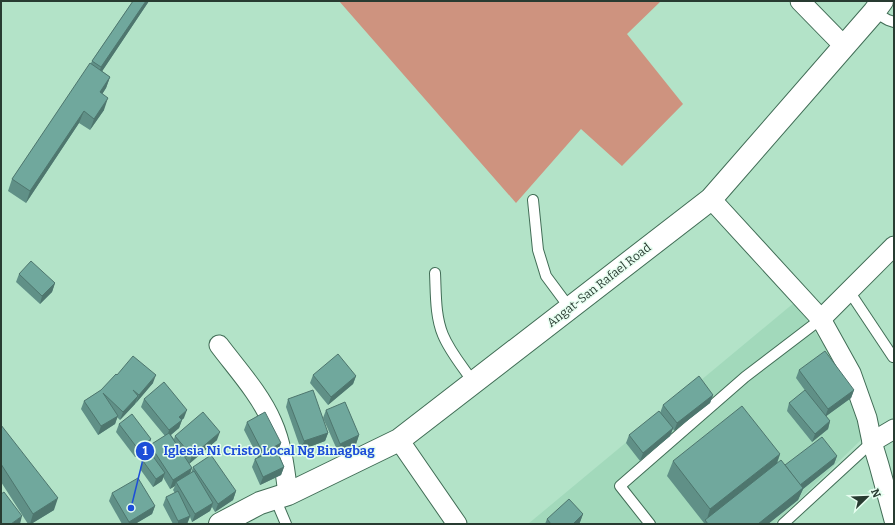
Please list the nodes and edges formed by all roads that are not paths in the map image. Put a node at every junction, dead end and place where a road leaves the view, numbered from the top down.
1 (800, 1) edge
2 (878, 6) edge
3 (894, 22) edge
4 (844, 46) junction
5 (711, 199) junction
6 (533, 200) dead end
7 (894, 246) edge
8 (435, 273) dead end
9 (849, 291) junction
10 (569, 307) junction
11 (821, 319) junction
12 (219, 345) dead end
13 (893, 356) edge
14 (473, 382) junction
15 (894, 429) edge
16 (399, 440) junction
17 (872, 442) junction
18 (281, 496) junction
19 (894, 520) edge
20 (220, 524) edge
21 (286, 524) edge
22 (457, 524) edge
23 (650, 524) edge
24 (783, 524) edge

1 - 4 street
2 - 3 lane
2 - 4 main road, Angat-San Rafael Road
4 - 5 main road, Angat-San Rafael Road
5 - 10 main road, Angat-San Rafael Road
5 - 11 street
6 - 10 lane
7 - 9 street
8 - 14 lane
9 - 11 street
9 - 13 lane
10 - 14 main road, Angat-San Rafael Road
11 - 17 street
11 - 23 lane
12 - 18 street
14 - 16 main road, Angat-San Rafael Road
15 - 17 street
16 - 18 main road, Angat-San Rafael Road
16 - 22 street
17 - 19 street
17 - 24 lane
18 - 20 main road, Angat-San Rafael Road
18 - 21 lane

